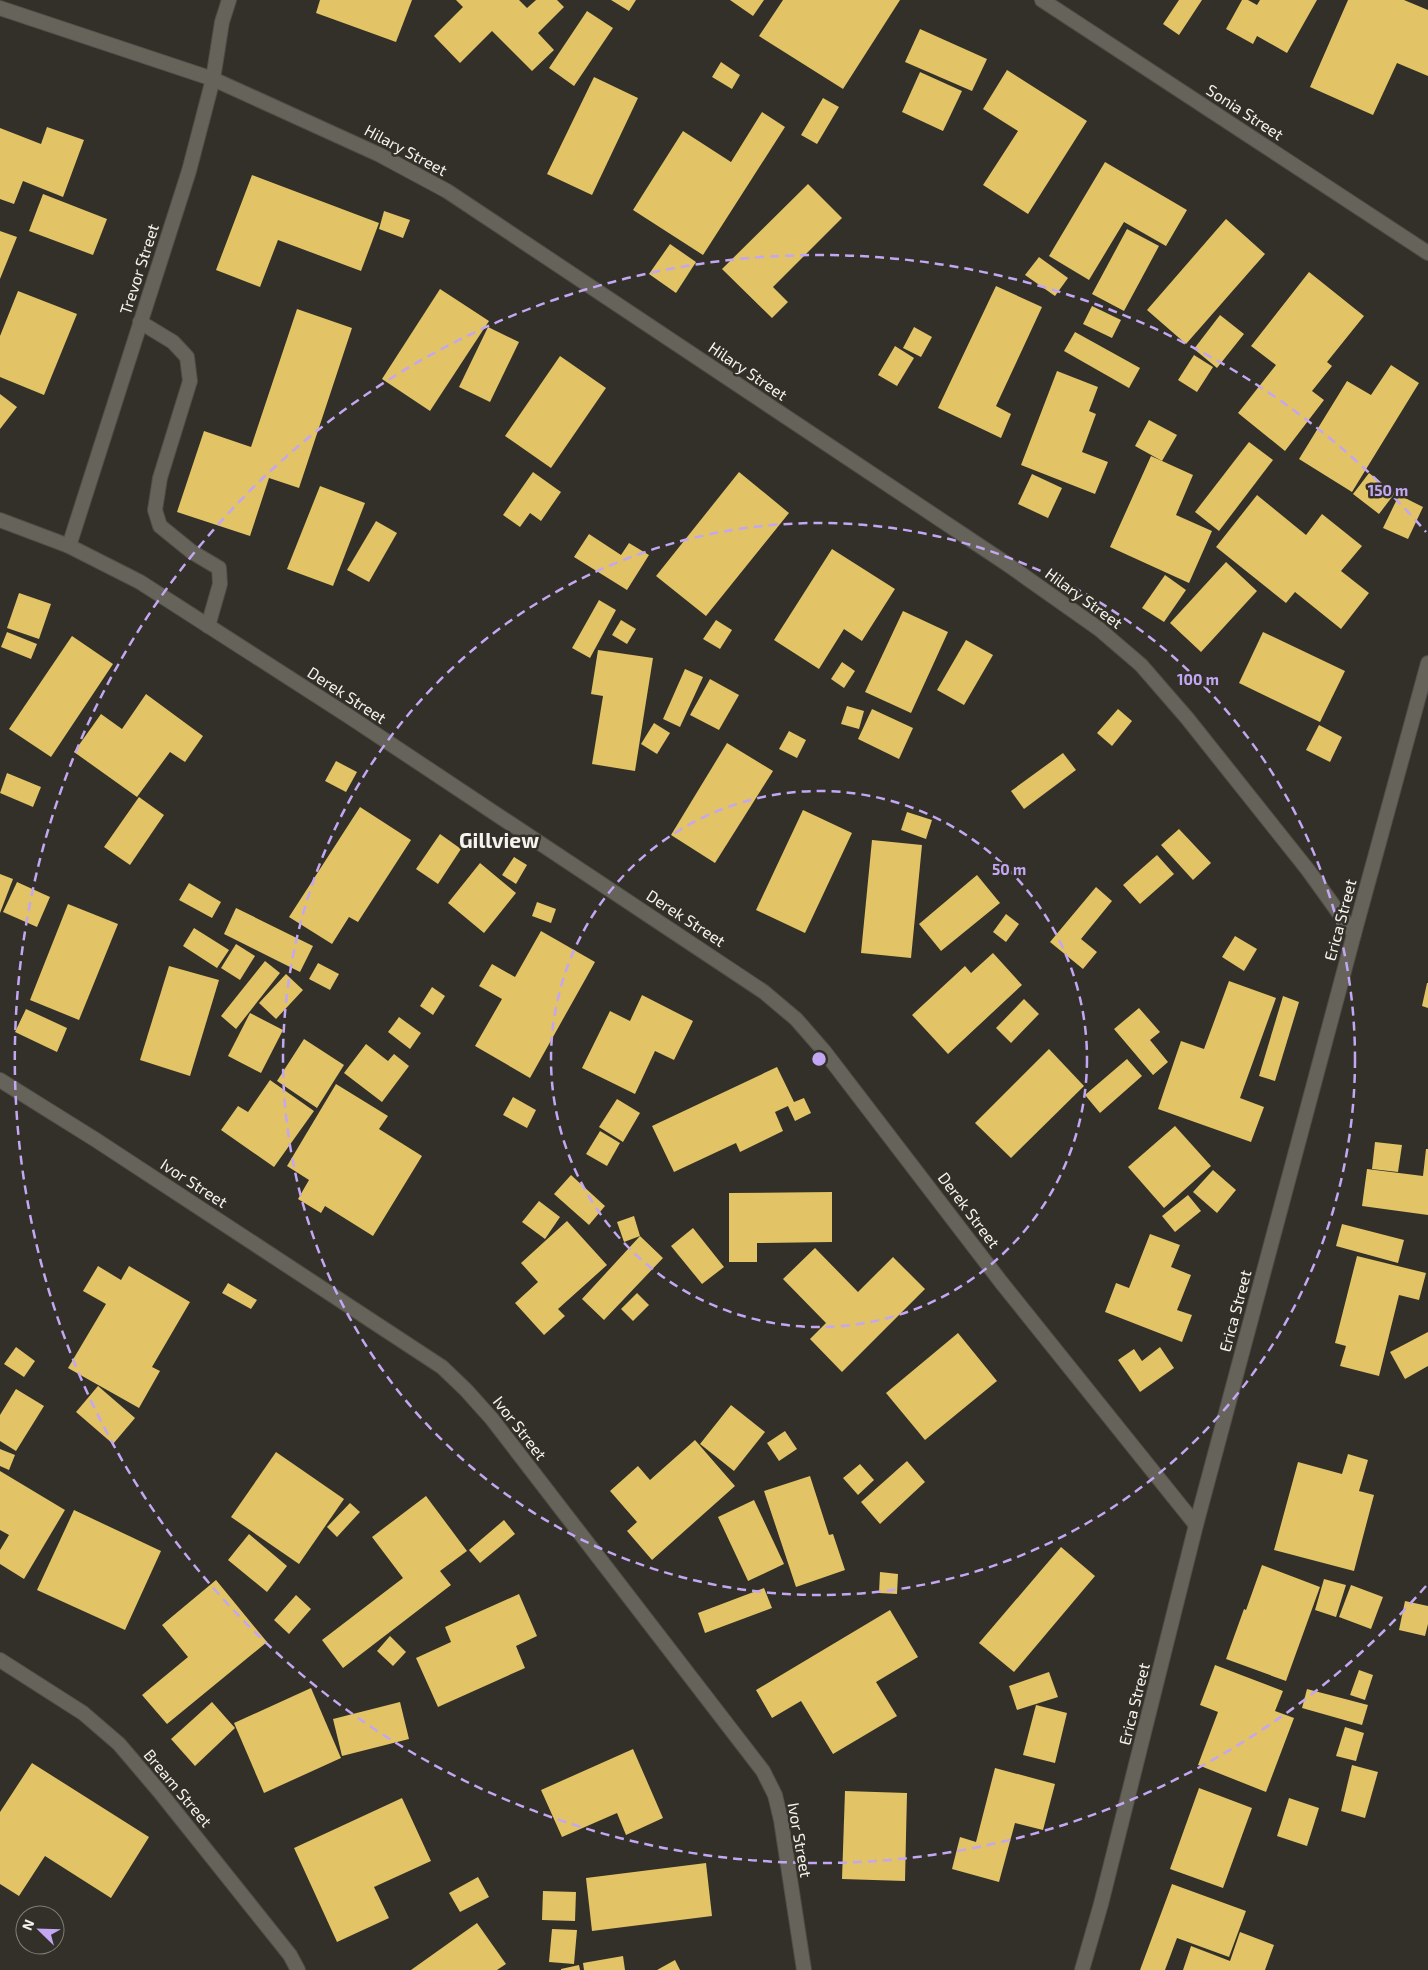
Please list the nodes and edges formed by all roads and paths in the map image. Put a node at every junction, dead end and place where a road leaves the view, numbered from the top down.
1 (229, 0) edge
2 (1042, 0) edge
3 (0, 8) edge
4 (213, 80) junction
5 (1428, 253) edge
6 (140, 322) junction
7 (0, 520) edge
8 (69, 546) junction
9 (208, 626) junction
10 (1428, 663) edge
11 (1354, 934) junction
12 (0, 1080) edge
13 (1196, 1525) junction
14 (0, 1660) edge
15 (298, 1970) edge
16 (804, 1970) edge
17 (1082, 1970) edge

1 - 4 street, Trevor Street
2 - 5 street, Sonia Street
3 - 4 street, Hilary Street
4 - 6 street, Trevor Street
4 - 11 street, Hilary Street
6 - 8 street, Trevor Street
6 - 9 street
7 - 8 street, Derek Street
8 - 9 street, Derek Street
9 - 13 street, Derek Street
10 - 11 street, Erica Street
11 - 13 street, Erica Street
12 - 16 street, Ivor Street
13 - 17 street, Erica Street
14 - 15 street, Bream Street

